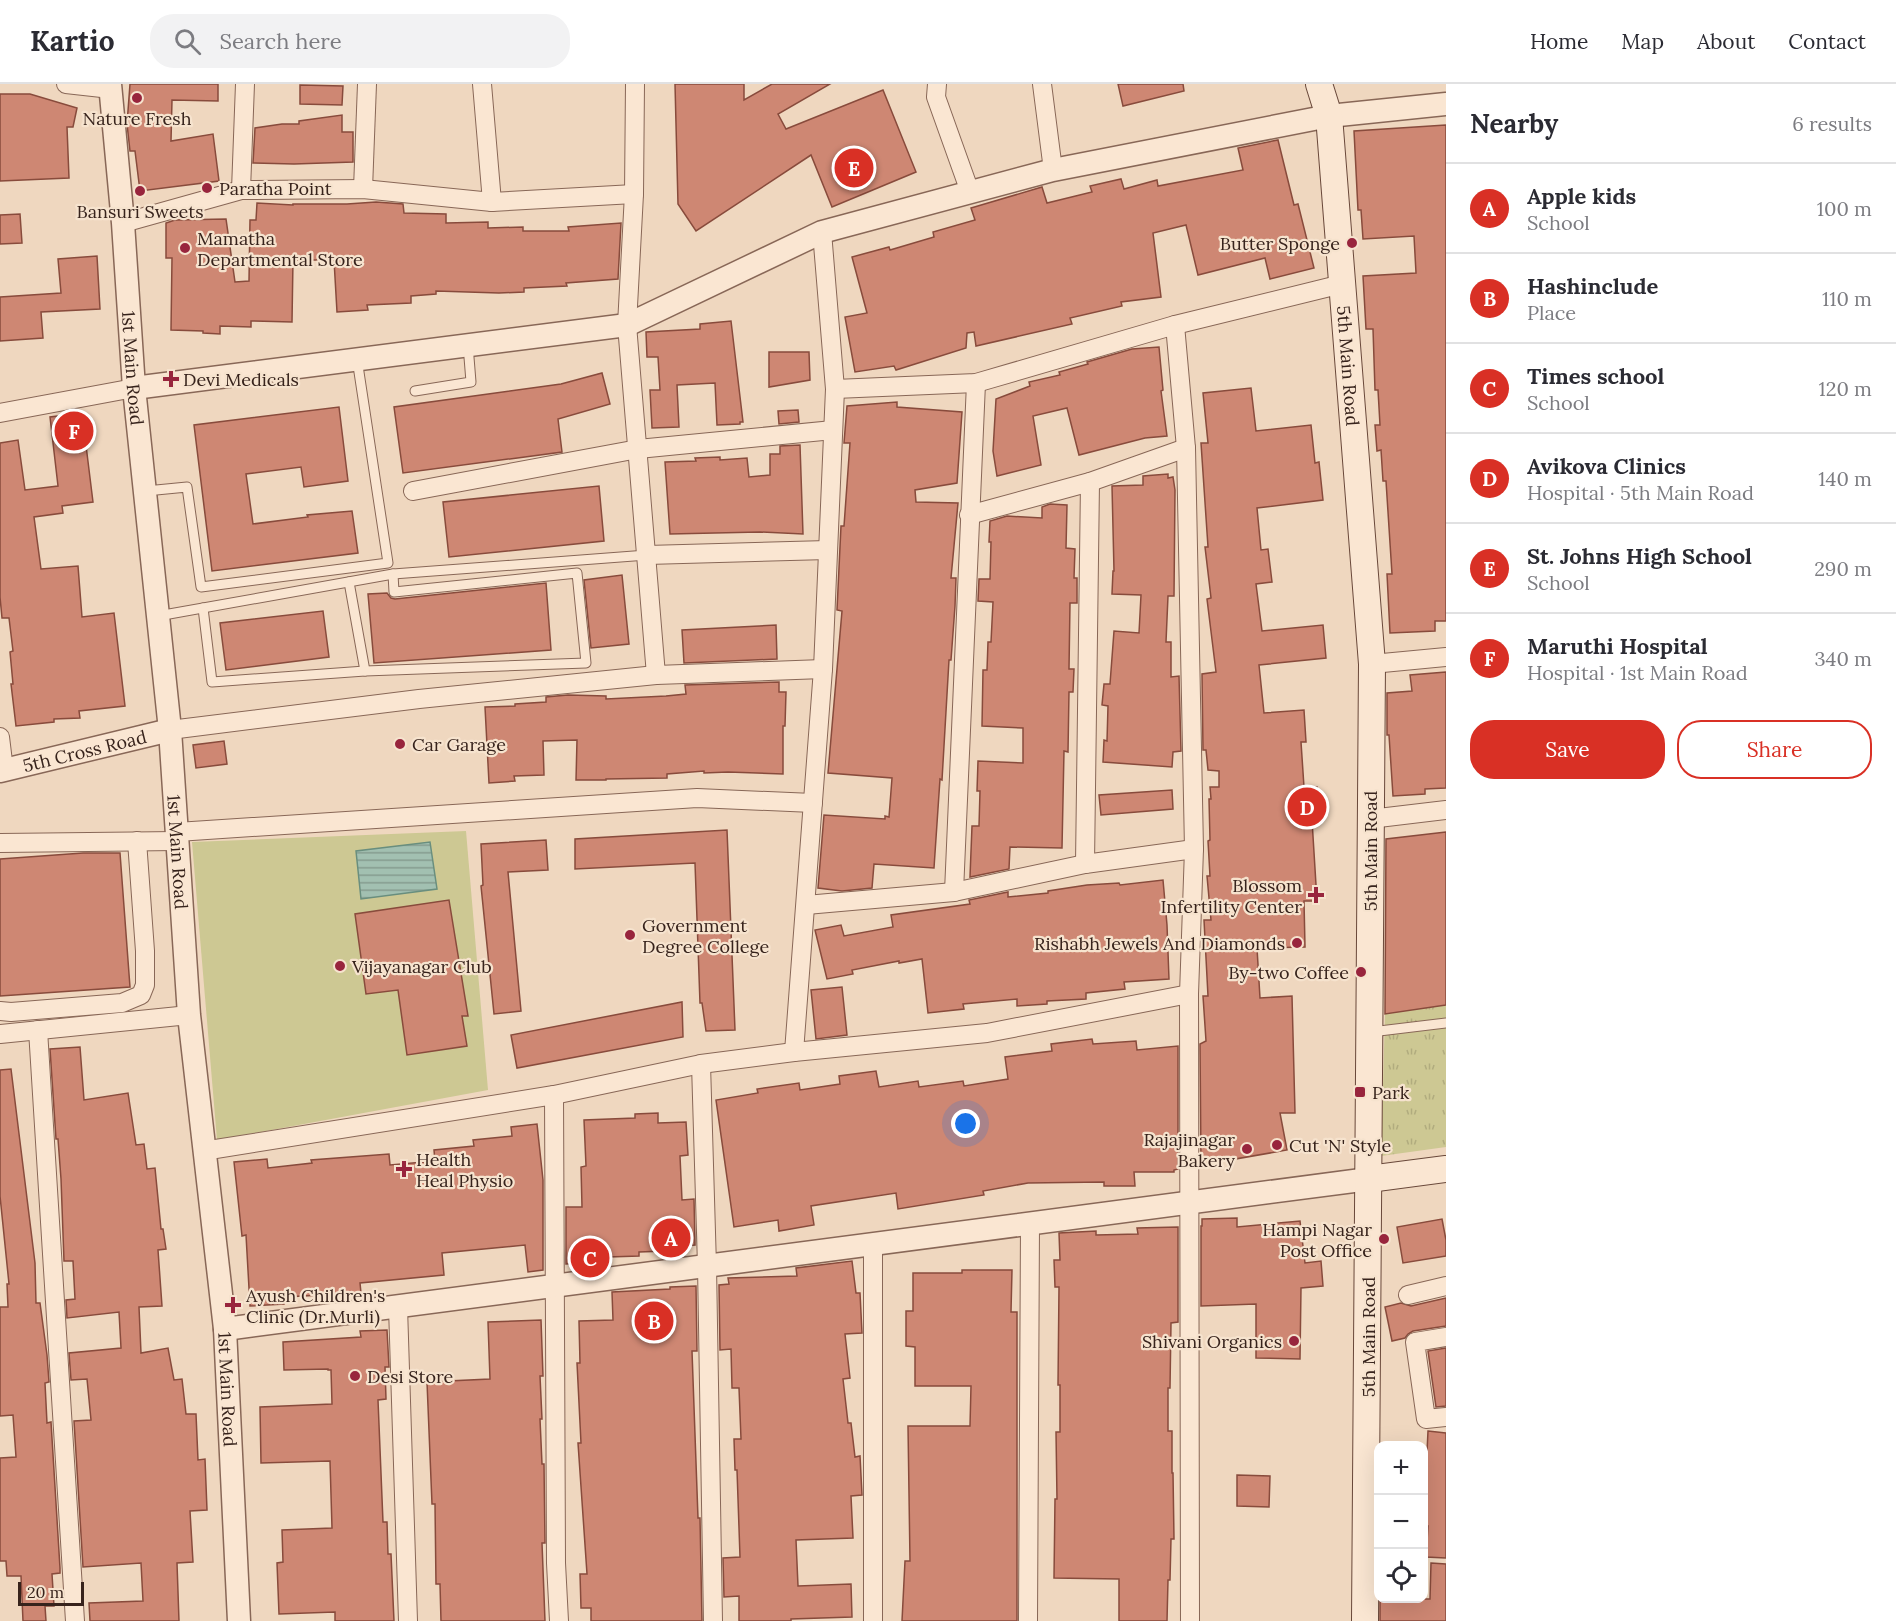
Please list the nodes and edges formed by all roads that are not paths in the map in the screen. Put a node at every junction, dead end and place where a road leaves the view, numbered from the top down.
1 (66, 84) edge
2 (245, 84) edge
3 (367, 84) edge
4 (482, 84) edge
5 (635, 84) edge
6 (937, 84) edge
7 (1042, 84) edge
8 (1319, 84) edge
9 (111, 87) edge
10 (1446, 104) edge
11 (1329, 116) junction
12 (1053, 170) junction
13 (363, 189) junction
14 (241, 190) junction
15 (970, 192) junction
16 (634, 194) junction
17 (492, 202) junction
18 (123, 223) junction
19 (822, 232) junction
20 (1341, 284) junction
21 (627, 325) junction
22 (1175, 325) junction
23 (468, 345) junction
24 (357, 359) junction
25 (976, 383) junction
26 (134, 388) junction
27 (835, 389) junction
28 (415, 390) dead end
29 (0, 413) edge
30 (833, 430) junction
31 (1186, 448) junction
32 (638, 449) junction
33 (1090, 482) junction
34 (145, 491) junction
35 (413, 491) dead end
36 (969, 515) junction
37 (828, 550) junction
38 (647, 555) junction
39 (393, 574) junction
40 (349, 582) junction
41 (203, 608) junction
42 (158, 616) junction
43 (1446, 657) edge
44 (1372, 664) junction
45 (823, 669) junction
46 (365, 671) junction
47 (656, 675) junction
48 (170, 730) junction
49 (0, 737) edge
50 (2, 771) edge
51 (813, 803) junction
52 (1446, 810) edge
53 (1371, 819) junction
54 (177, 835) junction
55 (137, 841) junction
56 (0, 843) edge
57 (1194, 849) junction
58 (1085, 864) junction
59 (954, 891) junction
60 (806, 905) junction
61 (1189, 994) junction
62 (0, 1011) edge
63 (189, 1015) junction
64 (1446, 1023) edge
65 (38, 1030) junction
66 (1369, 1033) junction
67 (0, 1034) edge
68 (794, 1052) junction
69 (701, 1064) junction
70 (554, 1095) junction
71 (203, 1151) junction
72 (1446, 1169) edge
73 (1369, 1179) junction
74 (1189, 1203) junction
75 (1030, 1224) junction
76 (873, 1245) junction
77 (707, 1266) junction
78 (555, 1286) junction
79 (1446, 1286) edge
80 (1408, 1294) dead end
81 (398, 1307) junction
82 (225, 1329) junction
83 (1446, 1337) edge
84 (1446, 1417) edge
85 (75, 1621) edge
86 (239, 1621) edge
87 (408, 1621) edge
88 (559, 1621) edge
89 (713, 1621) edge
90 (873, 1621) edge
91 (1028, 1621) edge
92 (1190, 1621) edge
93 (1365, 1621) edge

1 - 9 street
2 - 14 street
3 - 13 street
4 - 17 street
5 - 16 street
6 - 15 street
7 - 12 street
8 - 11 main road, 5th Main Road
9 - 18 street, 1st Main Road
10 - 11 street
11 - 12 street
11 - 20 main road, 5th Main Road
12 - 15 street
13 - 14 street
13 - 17 street
14 - 18 street
15 - 19 street
16 - 17 street
16 - 21 street
18 - 26 street, 1st Main Road
19 - 21 street
19 - 27 street
20 - 22 street
20 - 44 main road, 5th Main Road
21 - 23 street
21 - 32 street
22 - 25 street
22 - 31 street
23 - 24 street
23 - 28 lane
24 - 26 street
24 - 34 lane
25 - 27 street
25 - 36 street
26 - 29 street
26 - 34 street, 1st Main Road
27 - 30 street
30 - 32 street
30 - 37 street
31 - 33 street
31 - 57 street
32 - 35 street
32 - 38 street
33 - 36 street
33 - 58 street
34 - 42 street, 1st Main Road
36 - 59 street
37 - 38 street
37 - 45 street
38 - 39 lane
38 - 47 street
39 - 40 lane
39 - 46 lane
40 - 41 lane
40 - 46 lane
41 - 42 lane
41 - 46 lane
42 - 48 street, 1st Main Road
43 - 44 street
44 - 53 main road, 5th Main Road
45 - 47 street
45 - 51 street
47 - 48 street
48 - 50 street, 5th Cross Road
48 - 54 street, 1st Main Road
49 - 50 street
51 - 54 street
51 - 60 street
52 - 53 street
53 - 66 main road, 5th Main Road
54 - 55 street
54 - 63 street, 1st Main Road
55 - 56 street
55 - 62 street
57 - 58 street
57 - 61 street
58 - 59 street
59 - 60 street
60 - 68 street
61 - 68 street
61 - 74 street
63 - 65 street
63 - 71 street, 1st Main Road
64 - 66 lane
65 - 67 street
65 - 85 street
66 - 73 main road, 5th Main Road
68 - 69 street
69 - 70 street
69 - 77 street
70 - 71 street
70 - 78 street
71 - 82 street, 1st Main Road
72 - 73 main road
73 - 74 street
73 - 93 main road, 5th Main Road
74 - 75 street
74 - 92 street
75 - 76 street
75 - 91 street
76 - 77 street
76 - 90 street
77 - 78 street
77 - 89 street
78 - 81 street
78 - 88 street
79 - 80 street
81 - 82 street
81 - 87 street
82 - 86 street, 1st Main Road
83 - 84 street

